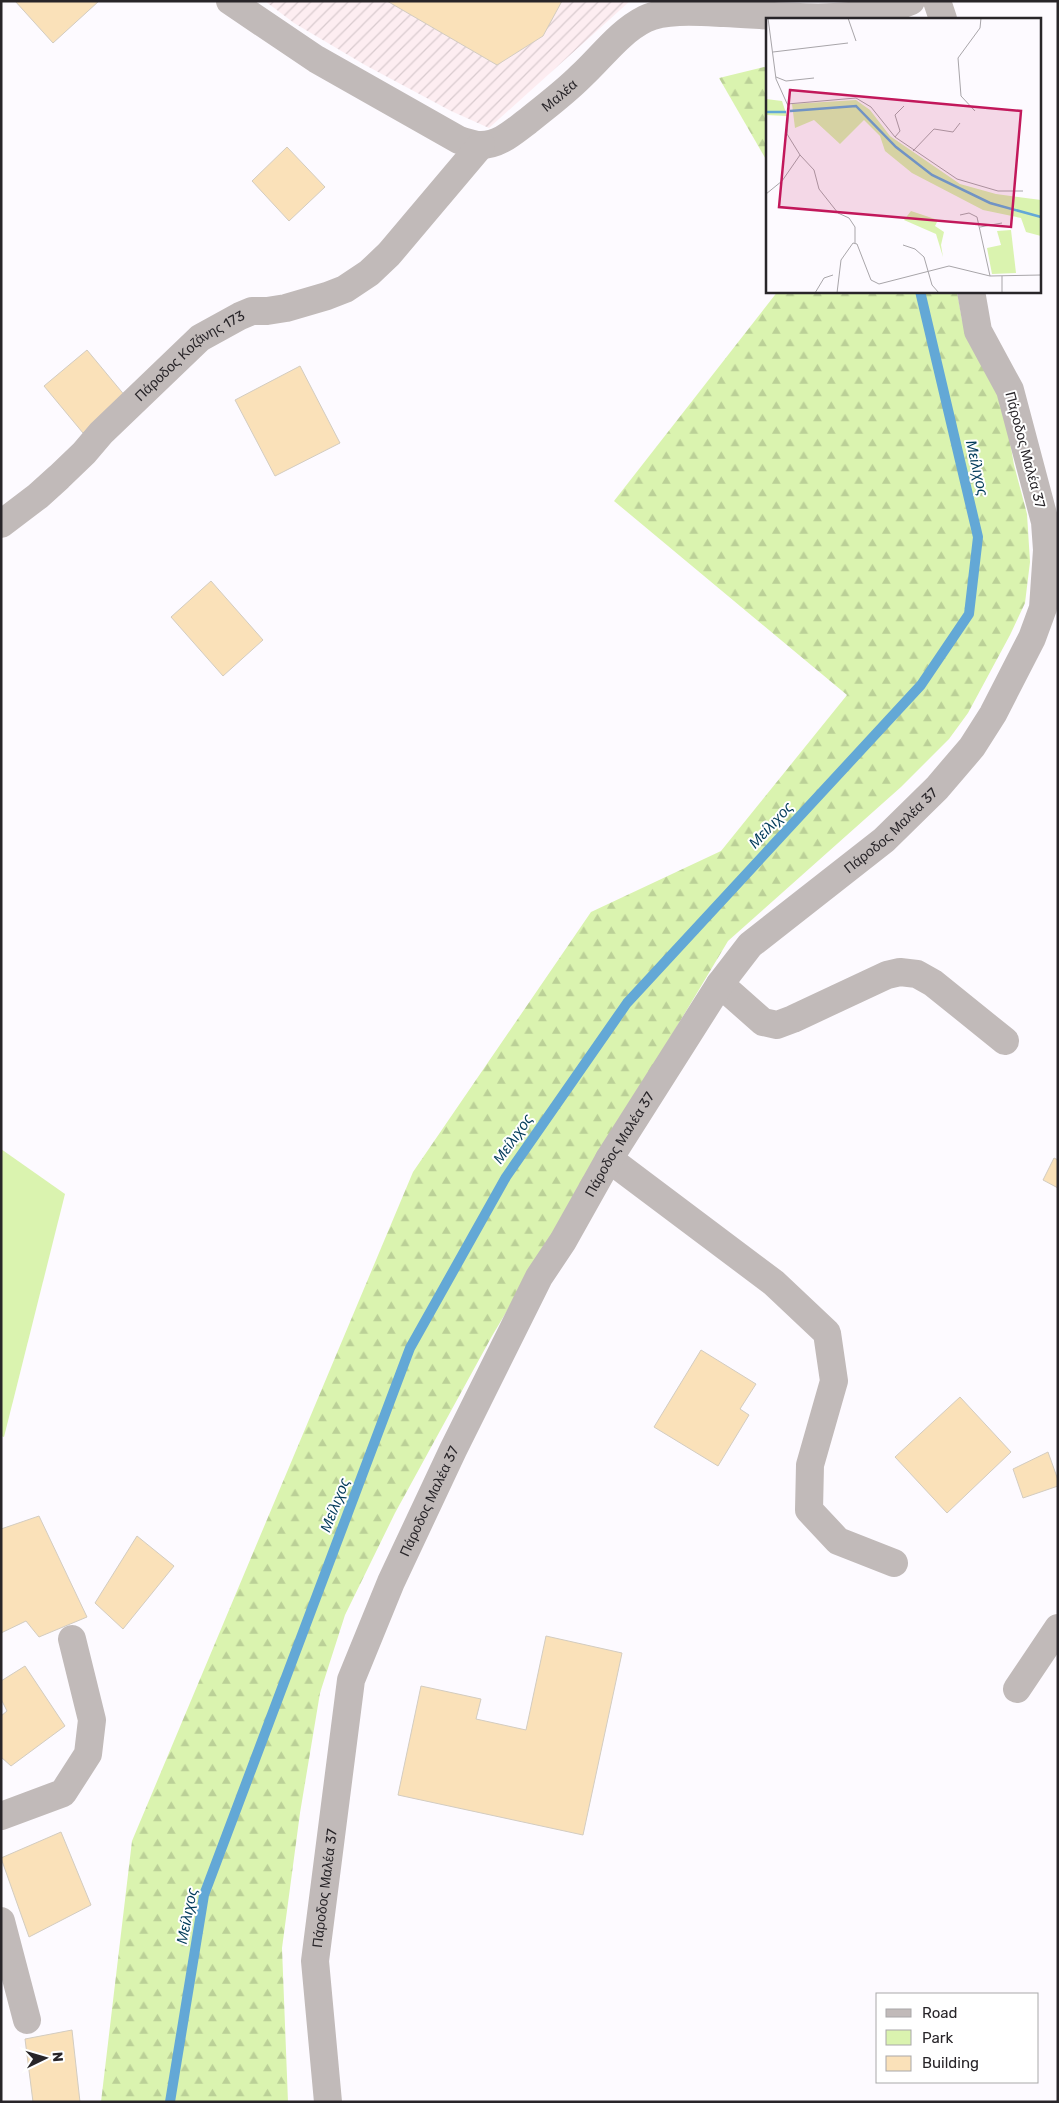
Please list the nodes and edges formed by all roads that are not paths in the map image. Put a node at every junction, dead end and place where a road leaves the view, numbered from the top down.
1 (230, 1) edge
2 (936, 1) edge
3 (899, 5) edge
4 (943, 18) edge
5 (481, 145) junction
6 (971, 292) edge
7 (1, 524) edge
8 (720, 984) junction
9 (1005, 1041) dead end
10 (610, 1159) junction
11 (894, 1563) dead end
12 (1058, 1628) edge
13 (72, 1639) dead end
14 (1017, 1689) dead end
15 (1, 1816) edge
16 (1, 1921) edge
17 (27, 2020) dead end
18 (328, 2102) edge

1 - 5 street
2 - 4 street
3 - 5 street, Μαλέα
5 - 7 street, Πάροδος Κοζάνης 173
6 - 8 street, Πάροδος Μαλέα 37
8 - 9 street
8 - 10 street, Πάροδος Μαλέα 37
10 - 11 street
10 - 18 street, Πάροδος Μαλέα 37
12 - 14 street
13 - 15 street
16 - 17 street

